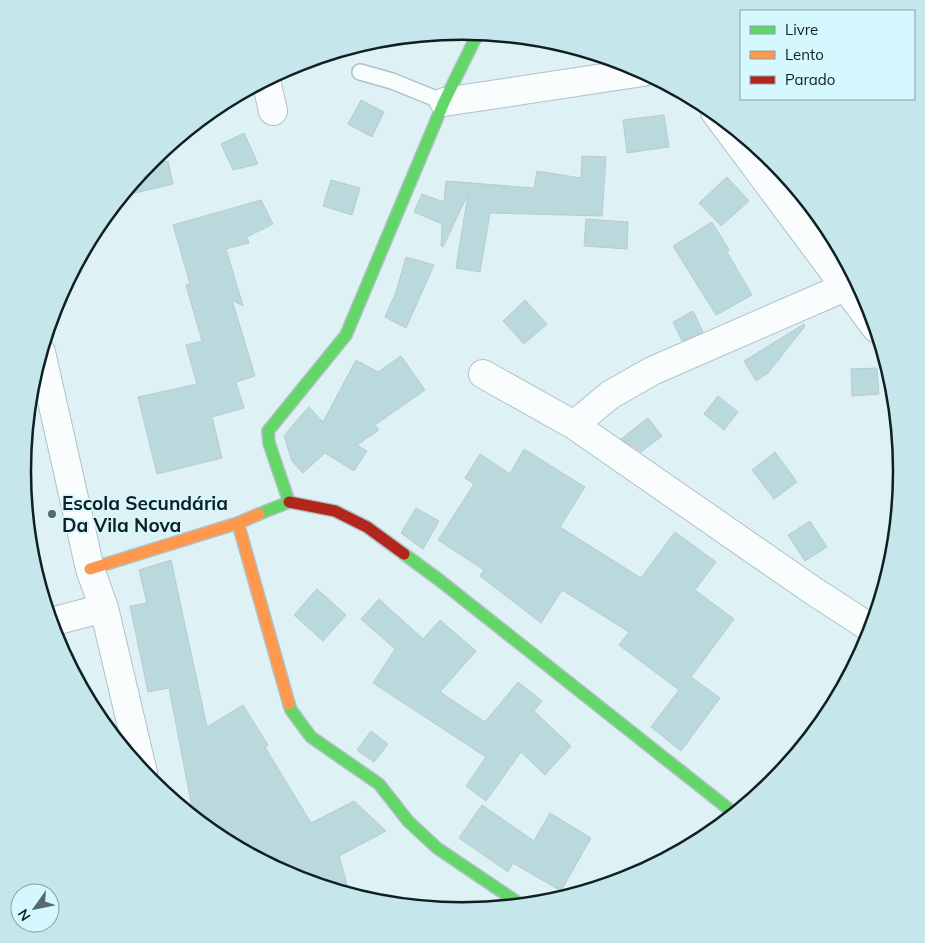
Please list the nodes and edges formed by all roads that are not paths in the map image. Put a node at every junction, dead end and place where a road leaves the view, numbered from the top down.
1 (474, 40) edge
2 (360, 72) dead end
3 (630, 74) edge
4 (268, 87) edge
5 (444, 102) junction
6 (273, 111) dead end
7 (732, 134) edge
8 (845, 287) junction
9 (863, 310) edge
10 (44, 367) edge
11 (483, 374) dead end
12 (574, 425) junction
13 (289, 502) junction
14 (238, 523) junction
15 (90, 569) junction
16 (104, 608) junction
17 (58, 620) edge
18 (866, 625) edge
19 (139, 757) edge
20 (730, 810) edge
21 (513, 900) edge

1 - 5 street
2 - 5 lane
3 - 5 street
4 - 6 street
5 - 13 street
7 - 8 street
8 - 9 street
8 - 12 street
10 - 15 street
11 - 12 street
12 - 18 street
13 - 14 street
13 - 20 street
14 - 15 street
14 - 21 street
15 - 16 street
16 - 17 street
16 - 19 street

